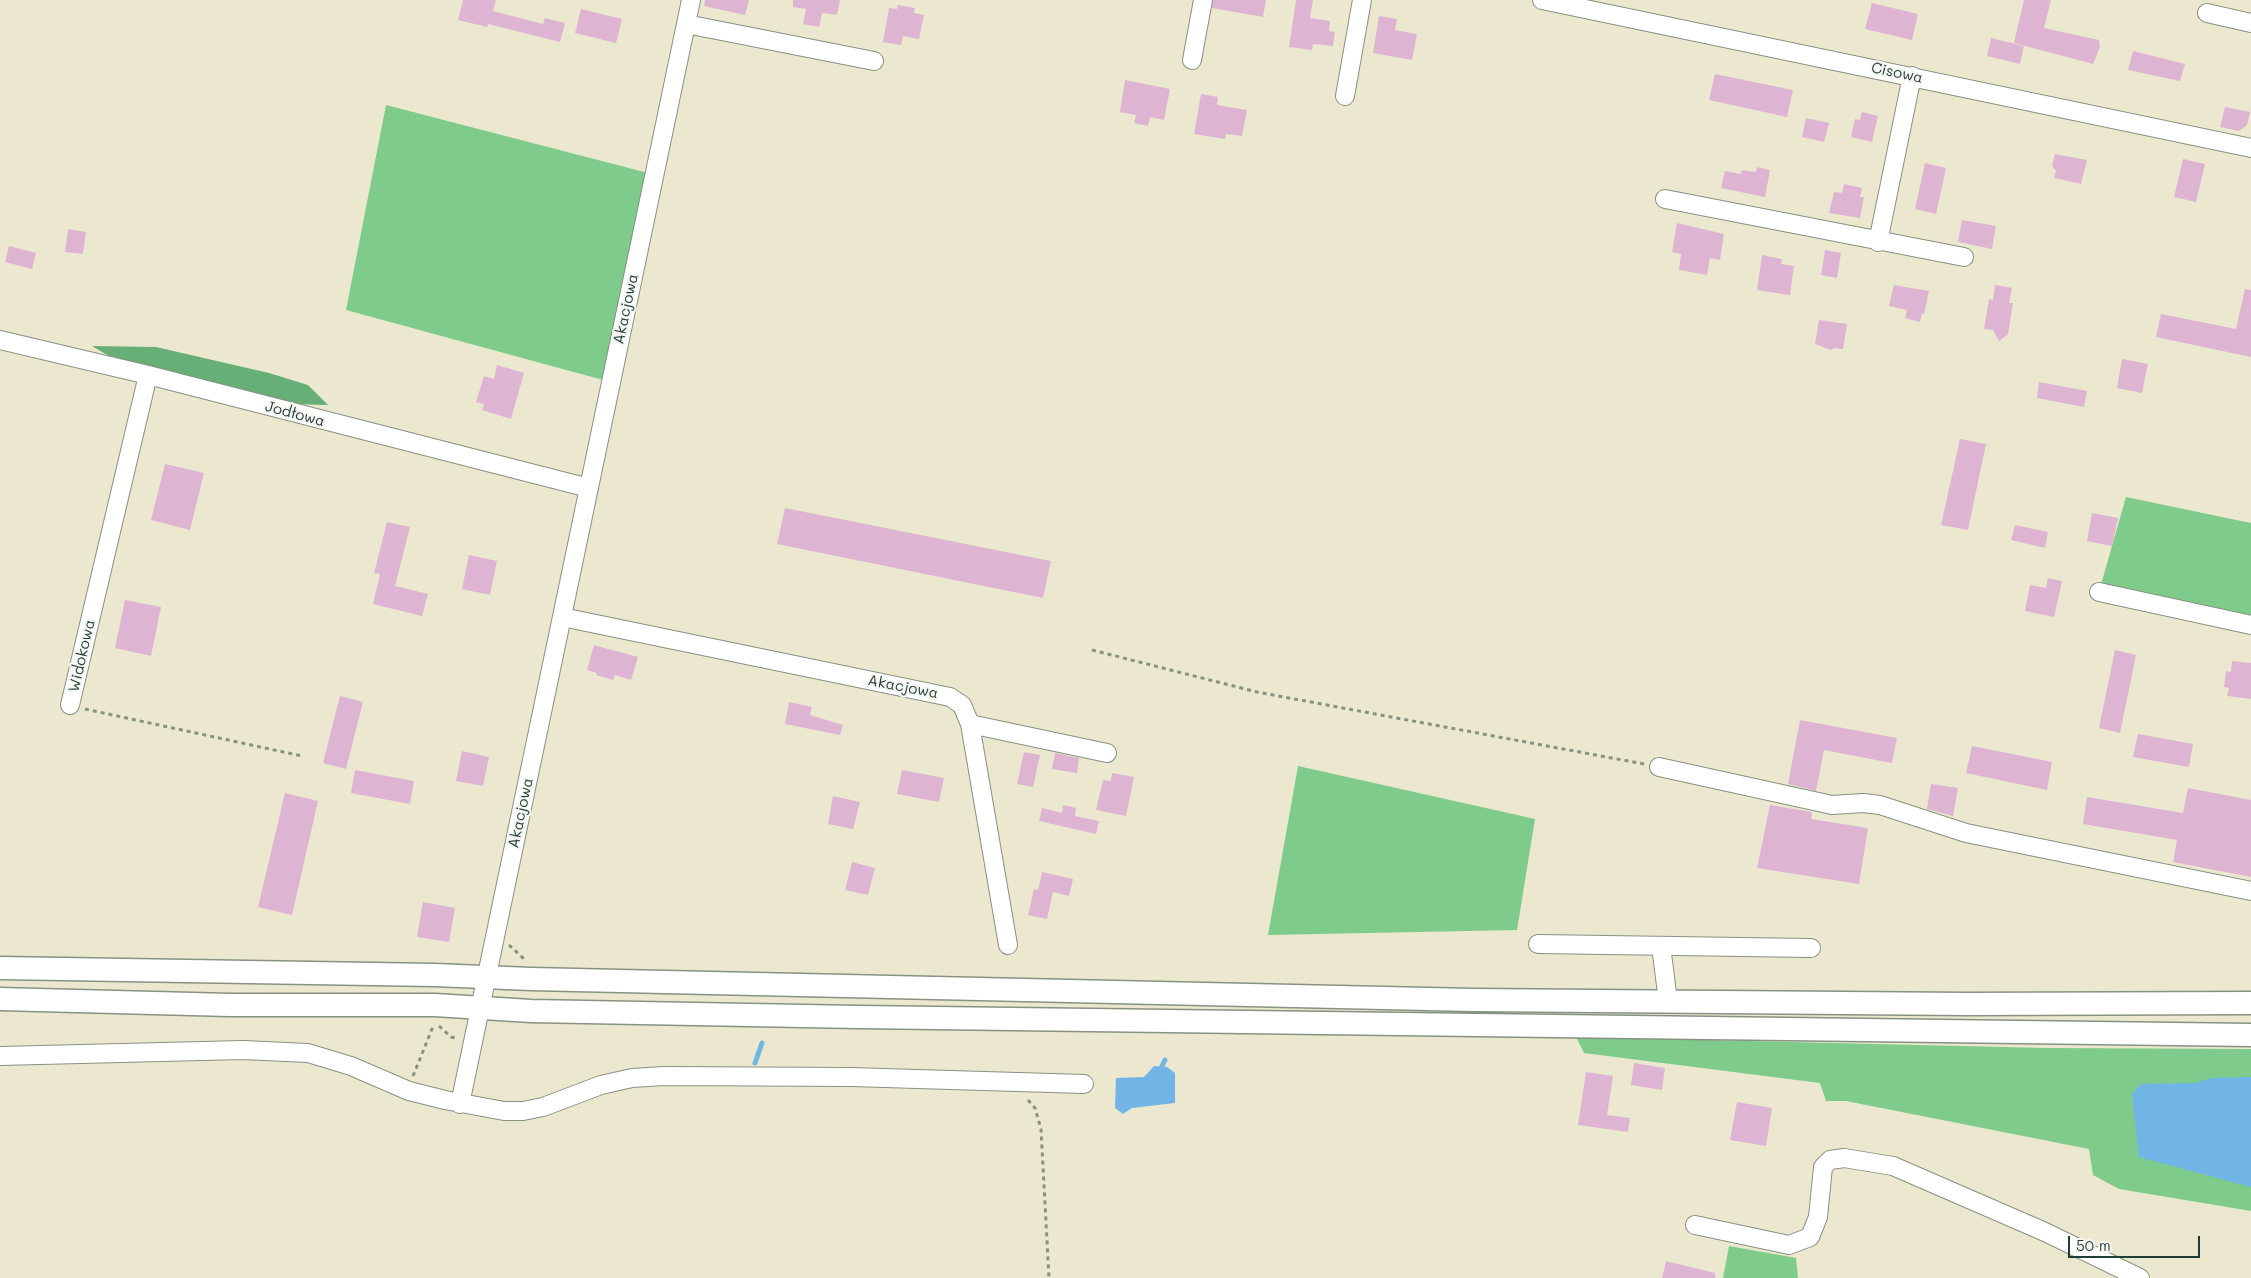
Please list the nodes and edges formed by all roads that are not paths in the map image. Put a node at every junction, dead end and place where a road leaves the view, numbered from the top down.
1 (691, 0) edge
2 (1203, 0) edge
3 (1362, 0) edge
4 (1542, 0) edge
5 (2207, 14) dead end
6 (2251, 23) edge
7 (686, 24) junction
8 (1192, 60) dead end
9 (874, 61) dead end
10 (1912, 76) junction
11 (1345, 96) dead end
12 (2251, 148) edge
13 (1665, 199) dead end
14 (1878, 242) junction
15 (1964, 257) dead end
16 (0, 340) edge
17 (148, 375) junction
18 (590, 488) junction
19 (2099, 592) dead end
20 (562, 618) junction
21 (2251, 625) edge
22 (70, 705) road end
23 (970, 724) junction
24 (1107, 753) dead end
25 (1659, 767) road end
26 (2251, 891) edge
27 (1538, 944) dead end
28 (1008, 945) dead end
29 (1661, 946) junction
30 (1811, 948) dead end
31 (0, 968) edge
32 (485, 978) junction
33 (0, 999) edge
34 (1668, 1001) junction
35 (2251, 1002) edge
36 (478, 1008) junction
37 (2251, 1035) edge
38 (0, 1056) edge
39 (1084, 1084) dead end
40 (460, 1104) junction
41 (1695, 1225) dead end
42 (2140, 1278) edge

1 - 7 street, Akacjowa
2 - 8 street
3 - 11 street
4 - 10 street, Cisowa
5 - 6 street
7 - 9 street
7 - 18 street, Akacjowa
10 - 12 street, Cisowa
10 - 14 street
13 - 14 street
14 - 15 street
16 - 17 street, Jodłowa
17 - 18 street, Jodłowa
17 - 22 street, Widokowa
18 - 20 street, Akacjowa
19 - 21 street
20 - 23 street, Akacjowa
20 - 32 street, Akacjowa
23 - 24 street
23 - 28 street
25 - 26 street
27 - 29 street
29 - 30 street
29 - 34 street
31 - 32 main road
32 - 34 main road
32 - 36 street, Akacjowa
33 - 36 main road
34 - 35 main road
36 - 37 main road
36 - 40 street, Akacjowa
38 - 40 street
39 - 40 street
41 - 42 street

